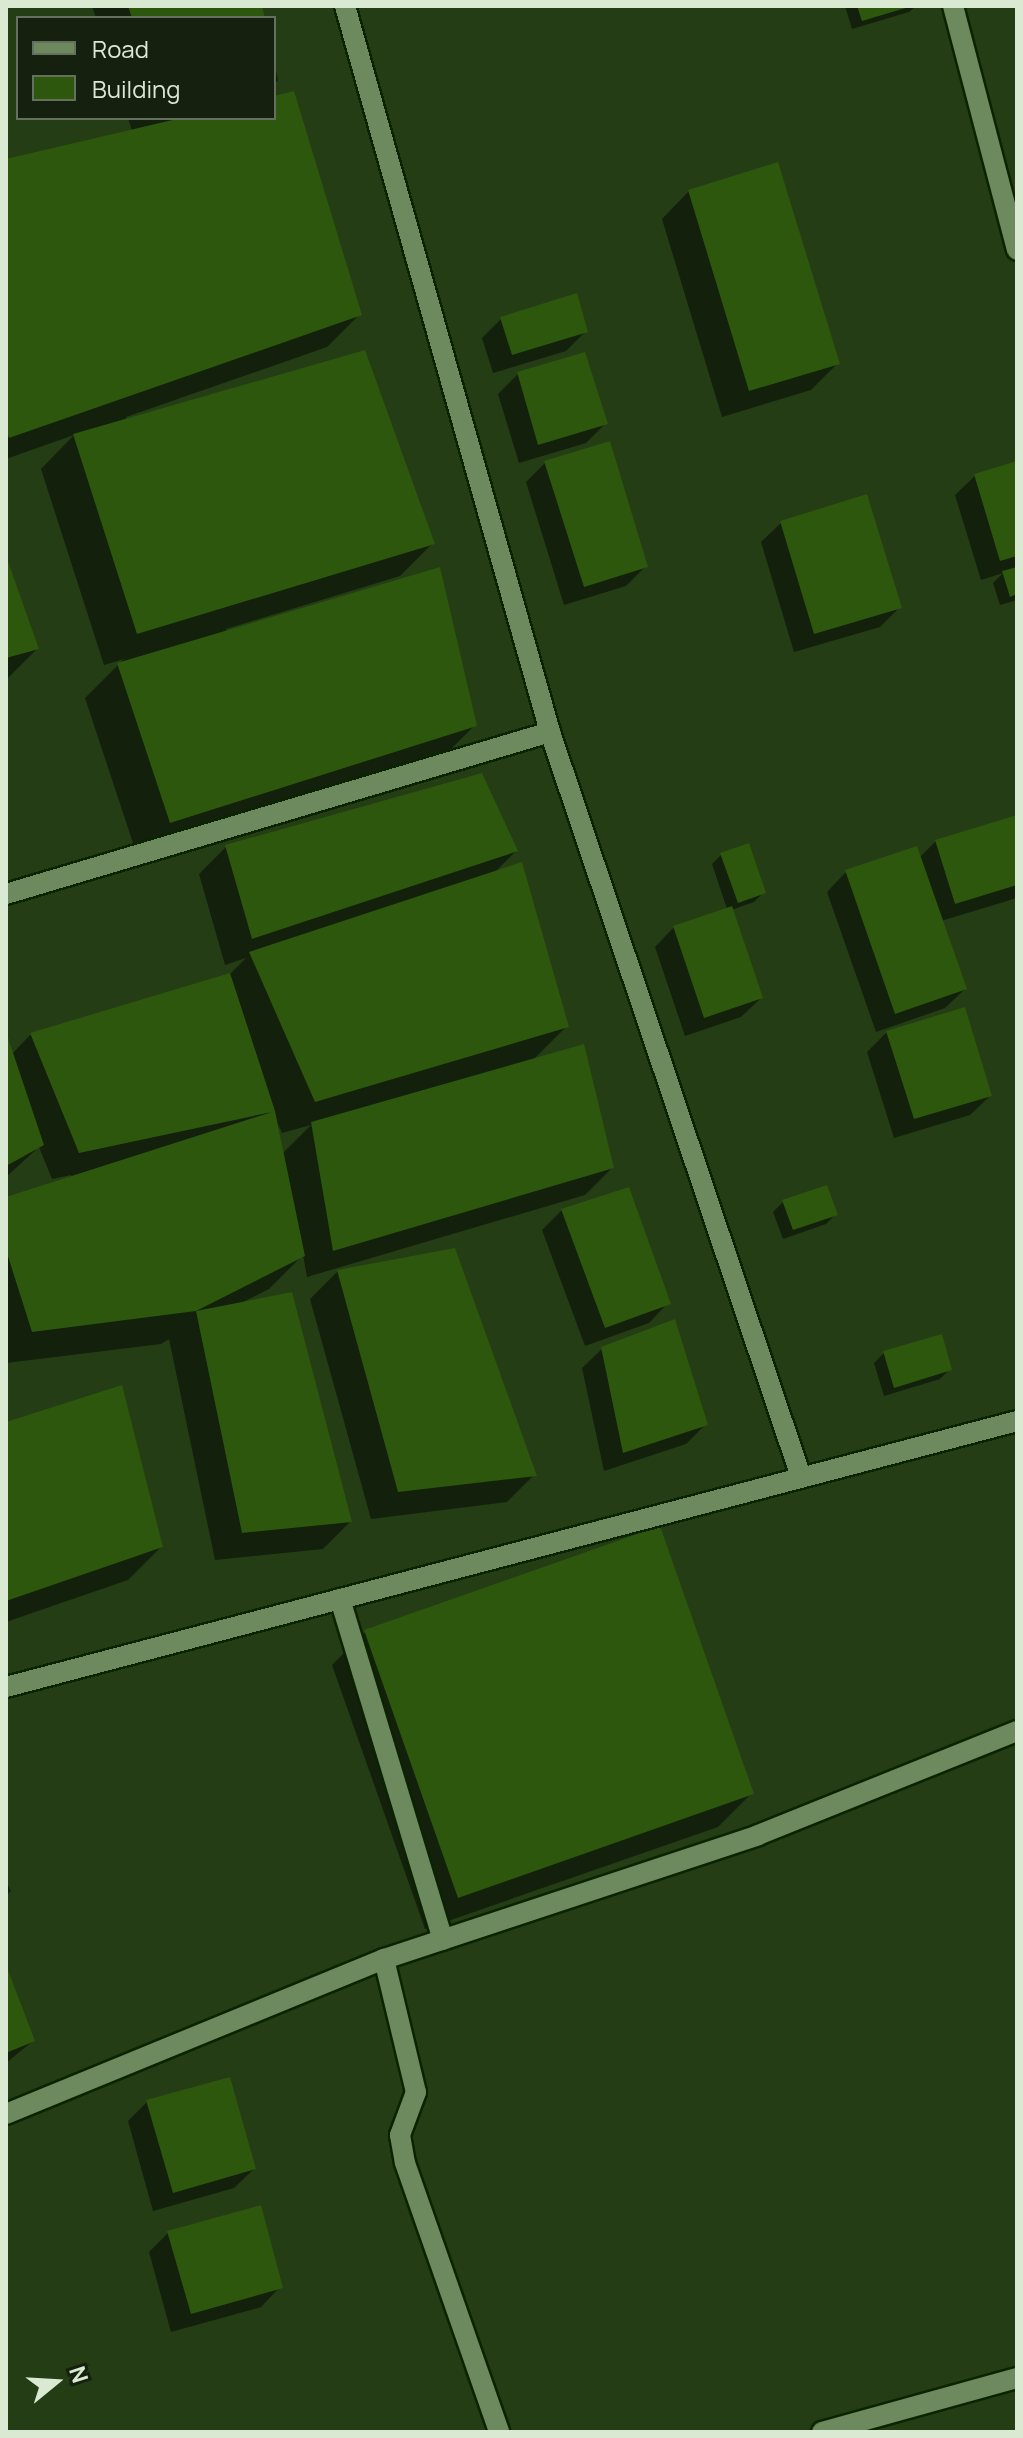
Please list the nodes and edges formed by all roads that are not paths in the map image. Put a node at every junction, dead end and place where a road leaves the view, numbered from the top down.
1 (345, 6) edge
2 (953, 6) edge
3 (1017, 250) edge
4 (550, 732) junction
5 (6, 894) edge
6 (1017, 1421) edge
7 (801, 1477) junction
8 (340, 1599) junction
9 (6, 1687) edge
10 (1017, 1731) edge
11 (443, 1940) junction
12 (384, 1959) junction
13 (6, 2114) edge
14 (1017, 2378) edge
15 (499, 2432) edge
16 (822, 2432) edge

1 - 4 street
2 - 3 street
4 - 5 street
4 - 7 street
6 - 7 street
7 - 8 street
8 - 9 street
8 - 11 street
10 - 11 street
11 - 12 street
12 - 13 street
12 - 15 street
14 - 16 street

